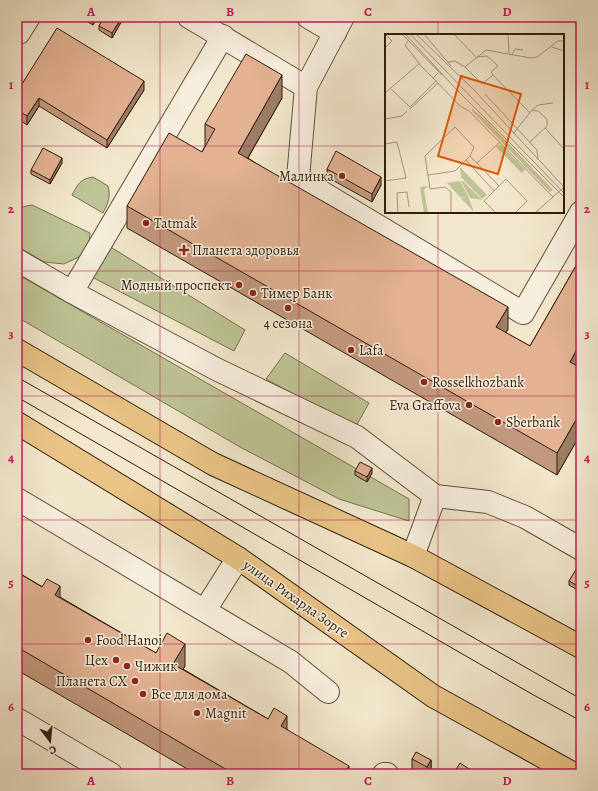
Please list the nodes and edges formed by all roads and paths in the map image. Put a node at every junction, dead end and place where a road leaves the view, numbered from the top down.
1 (189, 17) edge
2 (308, 17) edge
3 (339, 25) edge
4 (223, 36) junction
5 (306, 87) junction
6 (581, 212) edge
7 (17, 260) edge
8 (72, 292) junction
9 (17, 350) edge
10 (17, 423) edge
11 (435, 496) junction
12 (17, 499) edge
13 (581, 549) edge
14 (413, 556) junction
15 (238, 558) junction
16 (205, 610) junction
17 (581, 647) edge
18 (328, 692) dead end
19 (17, 719) edge
20 (111, 774) edge
21 (574, 774) edge

1 - 4 lane
2 - 3 lane
3 - 5 lane
4 - 5 lane
4 - 8 lane
5 - 6 lane
7 - 8 lane
8 - 11 lane
9 - 14 main road
10 - 15 main road, улица Рихарда Зорге
11 - 13 lane
11 - 14 lane
12 - 16 lane
14 - 17 main road
15 - 16 lane
15 - 21 main road, улица Рихарда Зорге
16 - 18 lane
19 - 20 lane

